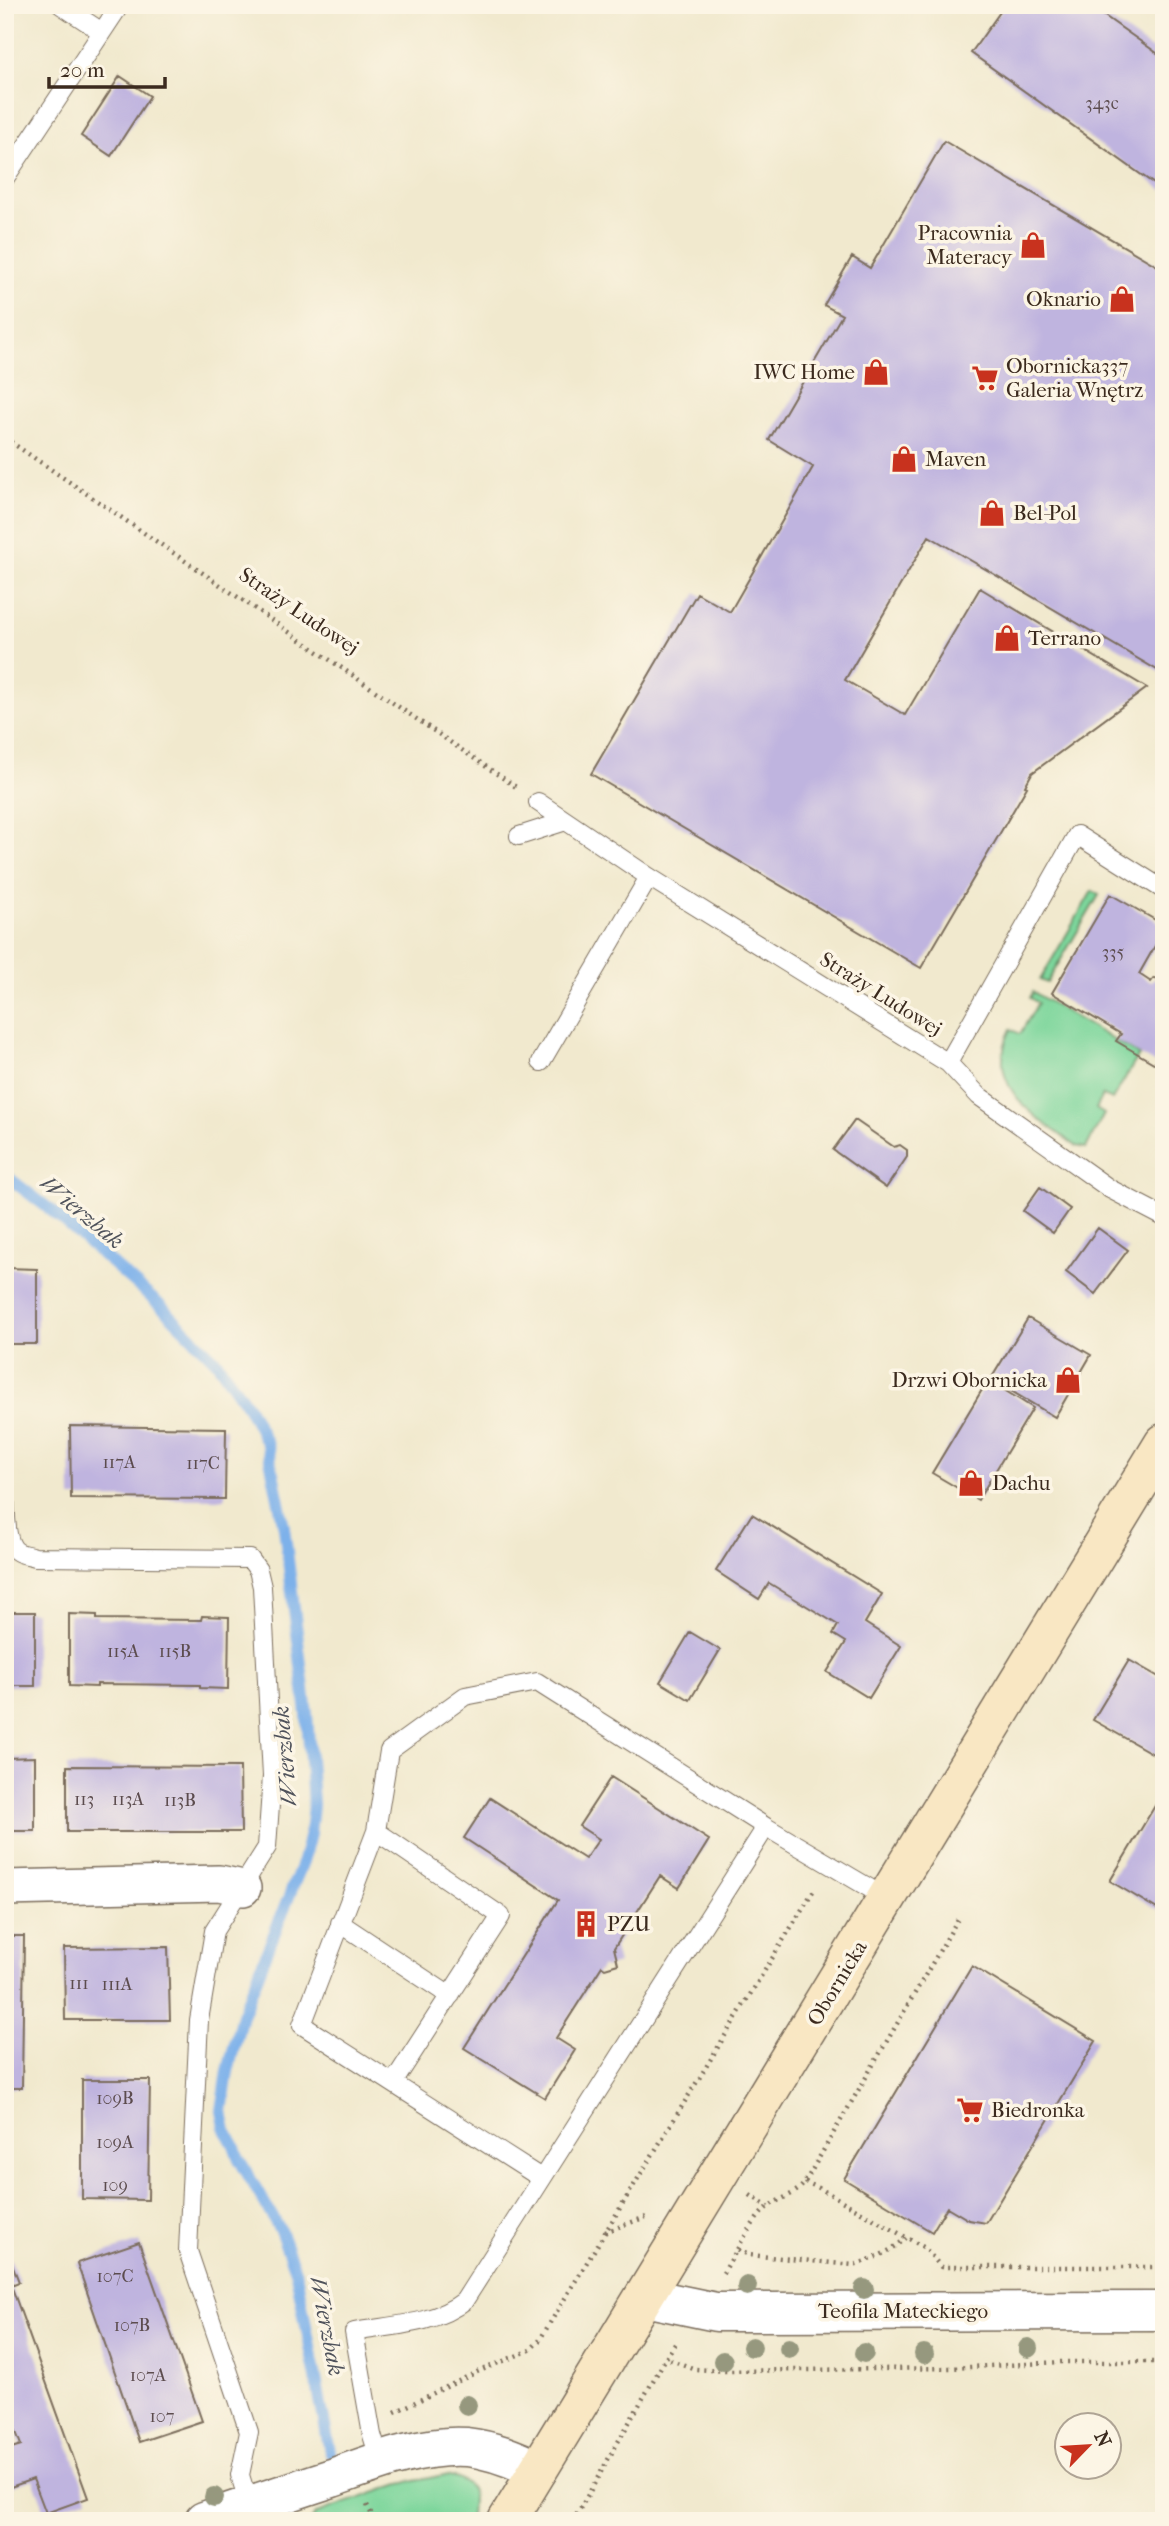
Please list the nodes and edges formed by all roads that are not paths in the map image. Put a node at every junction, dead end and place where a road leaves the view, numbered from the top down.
1 (61, 5) edge
2 (120, 5) edge
3 (102, 33) junction
4 (5, 178) edge
5 (538, 802) road end
6 (566, 821) junction
7 (519, 835) dead end
8 (649, 877) junction
9 (1164, 890) edge
10 (541, 1062) dead end
11 (948, 1063) junction
12 (1164, 1217) edge
13 (1164, 1443) edge
14 (5, 1486) edge
15 (766, 1827) junction
16 (376, 1831) junction
17 (5, 1888) edge
18 (243, 1888) junction
19 (888, 1899) junction
20 (340, 1923) junction
21 (450, 1996) junction
22 (393, 2083) junction
23 (541, 2178) junction
24 (644, 2297) junction
25 (1164, 2311) edge
26 (380, 2462) junction
27 (538, 2470) junction
28 (249, 2505) junction
29 (207, 2520) edge
30 (507, 2521) edge

1 - 3 lane
2 - 3 lane
3 - 4 lane
5 - 6 lane, Straży Ludowej
6 - 7 lane
6 - 8 lane, Straży Ludowej
8 - 10 lane
8 - 11 lane, Straży Ludowej
9 - 11 lane
11 - 12 lane, Straży Ludowej
13 - 19 main road, Obornicka
14 - 18 lane
15 - 16 lane
15 - 19 lane
15 - 23 lane
16 - 20 lane
16 - 21 lane
17 - 18 street
18 - 28 lane
19 - 24 main road, Obornicka
20 - 21 lane
20 - 22 lane
21 - 22 lane
22 - 23 lane
23 - 26 lane
24 - 25 street, Teofila Mateckiego
24 - 27 main road, Obornicka
26 - 27 street
26 - 28 street
27 - 30 main road, Obornicka
28 - 29 street

